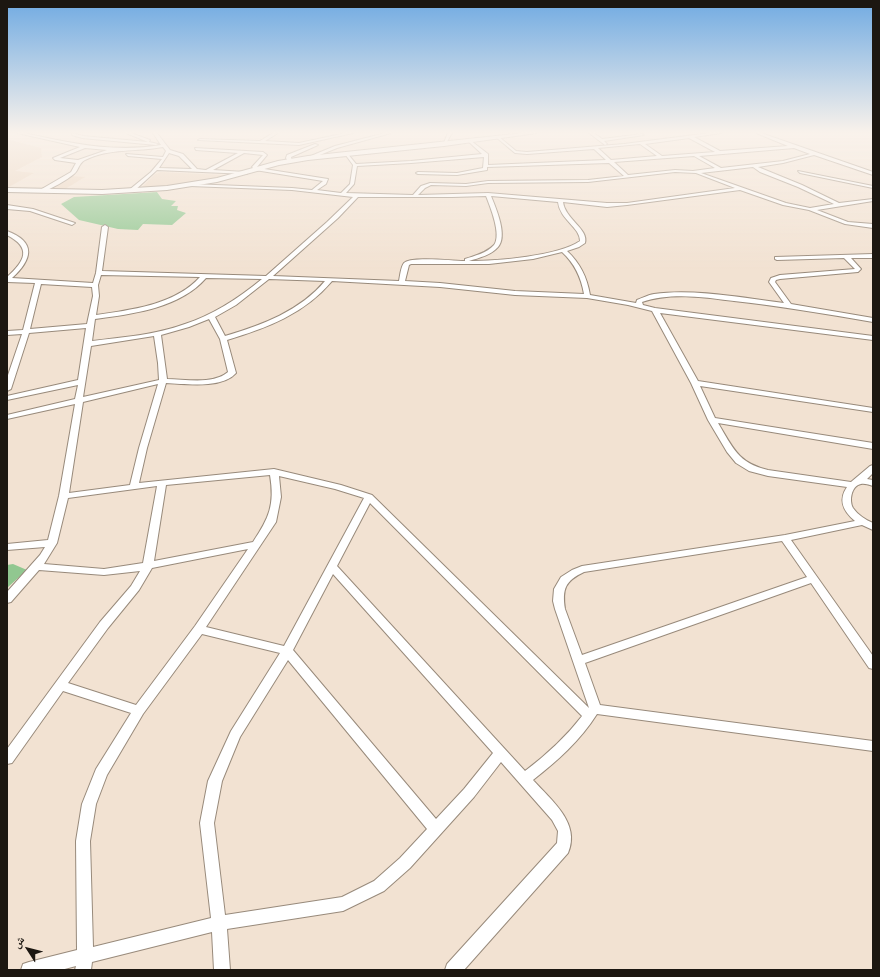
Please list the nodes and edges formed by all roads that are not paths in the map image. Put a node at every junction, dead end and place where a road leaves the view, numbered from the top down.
1 (63, 179) edge
2 (145, 179) edge
3 (219, 179) edge
4 (317, 179) edge
5 (353, 179) edge
6 (453, 179) edge
7 (612, 179) edge
8 (713, 179) edge
9 (781, 179) edge
10 (830, 179) edge
11 (444, 184) junction
12 (190, 185) junction
13 (742, 188) junction
14 (873, 188) edge
15 (7, 190) edge
16 (42, 191) junction
17 (131, 191) junction
18 (313, 191) junction
19 (342, 194) junction
20 (488, 194) junction
21 (415, 195) junction
22 (357, 196) junction
23 (560, 200) junction
24 (873, 200) edge
25 (837, 204) junction
26 (7, 207) edge
27 (810, 209) junction
28 (72, 223) dead end
29 (873, 226) edge
30 (105, 227) dead end
31 (7, 232) edge
32 (17, 238) junction
33 (7, 241) edge
34 (563, 250) junction
35 (845, 256) junction
36 (872, 257) edge
37 (777, 258) dead end
38 (457, 263) junction
39 (99, 272) junction
40 (205, 275) junction
41 (267, 277) junction
42 (330, 279) junction
43 (7, 280) edge
44 (39, 281) junction
45 (402, 282) junction
46 (94, 285) junction
47 (587, 296) junction
48 (640, 305) junction
49 (789, 306) junction
50 (655, 310) junction
51 (211, 316) junction
52 (92, 317) junction
53 (873, 320) edge
54 (90, 326) junction
55 (26, 332) junction
56 (7, 333) edge
57 (157, 333) junction
58 (873, 338) edge
59 (223, 339) junction
60 (88, 344) junction
61 (163, 381) junction
62 (82, 382) junction
63 (695, 383) junction
64 (7, 389) edge
65 (7, 398) edge
66 (79, 400) junction
67 (873, 410) edge
68 (7, 417) edge
69 (712, 420) junction
70 (873, 446) edge
71 (873, 468) edge
72 (274, 472) junction
73 (162, 483) junction
74 (856, 483) junction
75 (873, 483) edge
76 (134, 486) junction
77 (64, 496) junction
78 (369, 497) junction
79 (863, 522) junction
80 (873, 527) edge
81 (785, 538) junction
82 (52, 543) junction
83 (258, 544) junction
84 (7, 547) edge
85 (36, 566) junction
86 (148, 566) junction
87 (333, 567) junction
88 (813, 579) junction
89 (7, 599) edge
90 (199, 629) junction
91 (287, 651) junction
92 (578, 661) junction
93 (873, 665) edge
94 (60, 685) junction
95 (139, 711) junction
96 (592, 712) junction
97 (873, 746) edge
98 (500, 754) junction
99 (7, 759) edge
100 (525, 779) junction
101 (436, 828) junction
102 (219, 923) junction
103 (84, 963) edge
104 (29, 970) edge
105 (222, 970) edge
106 (453, 970) edge

1 - 16 street
2 - 17 street
3 - 12 street
4 - 18 street
5 - 19 street
6 - 11 street
7 - 11 street
8 - 13 street
9 - 25 street
10 - 14 street
11 - 21 street
12 - 17 street
12 - 18 street
13 - 23 street
13 - 27 street
15 - 16 street
16 - 17 street
18 - 19 street
19 - 22 street
20 - 21 street
20 - 23 street
20 - 38 street
21 - 22 street
22 - 41 street
23 - 34 street
24 - 25 street
25 - 27 street
26 - 28 street
27 - 29 street
30 - 39 street
31 - 32 street
32 - 33 street
32 - 43 street
34 - 38 street
34 - 47 street
35 - 36 street
35 - 37 street
35 - 49 street
38 - 45 street
39 - 40 street
39 - 46 street
40 - 41 street
40 - 52 street
41 - 42 street
41 - 51 street
42 - 45 street
42 - 59 street
43 - 44 street
44 - 46 street
44 - 55 street
45 - 47 street
46 - 52 street
47 - 48 street
48 - 49 street
48 - 50 street
49 - 53 street
50 - 58 street
50 - 63 street
51 - 57 street
51 - 59 street
52 - 54 street
54 - 55 street
54 - 60 street
55 - 56 street
55 - 64 street
57 - 60 street
57 - 61 street
59 - 61 street
60 - 62 street
61 - 66 street
61 - 76 street
62 - 65 street
62 - 66 street
63 - 67 street
63 - 69 street
66 - 68 street
66 - 77 street
69 - 70 street
69 - 74 street
71 - 74 street
72 - 73 street
72 - 78 street
72 - 83 street
73 - 76 street
73 - 86 street
74 - 75 street
74 - 79 street
76 - 77 street
77 - 82 street
78 - 87 street
78 - 96 street
79 - 80 street
79 - 81 street
81 - 88 street
81 - 92 street
82 - 84 street
82 - 85 street
83 - 86 street
83 - 90 street
85 - 86 street
85 - 89 street
86 - 94 street
87 - 91 street
87 - 98 street
88 - 92 street
88 - 93 street
90 - 91 street
90 - 95 street
91 - 101 street
91 - 102 street
92 - 96 street
94 - 95 street
94 - 99 street
95 - 103 street
96 - 97 street
96 - 100 street
98 - 100 street
98 - 101 street
100 - 106 street
101 - 102 street
102 - 103 street
102 - 105 street
103 - 104 street

